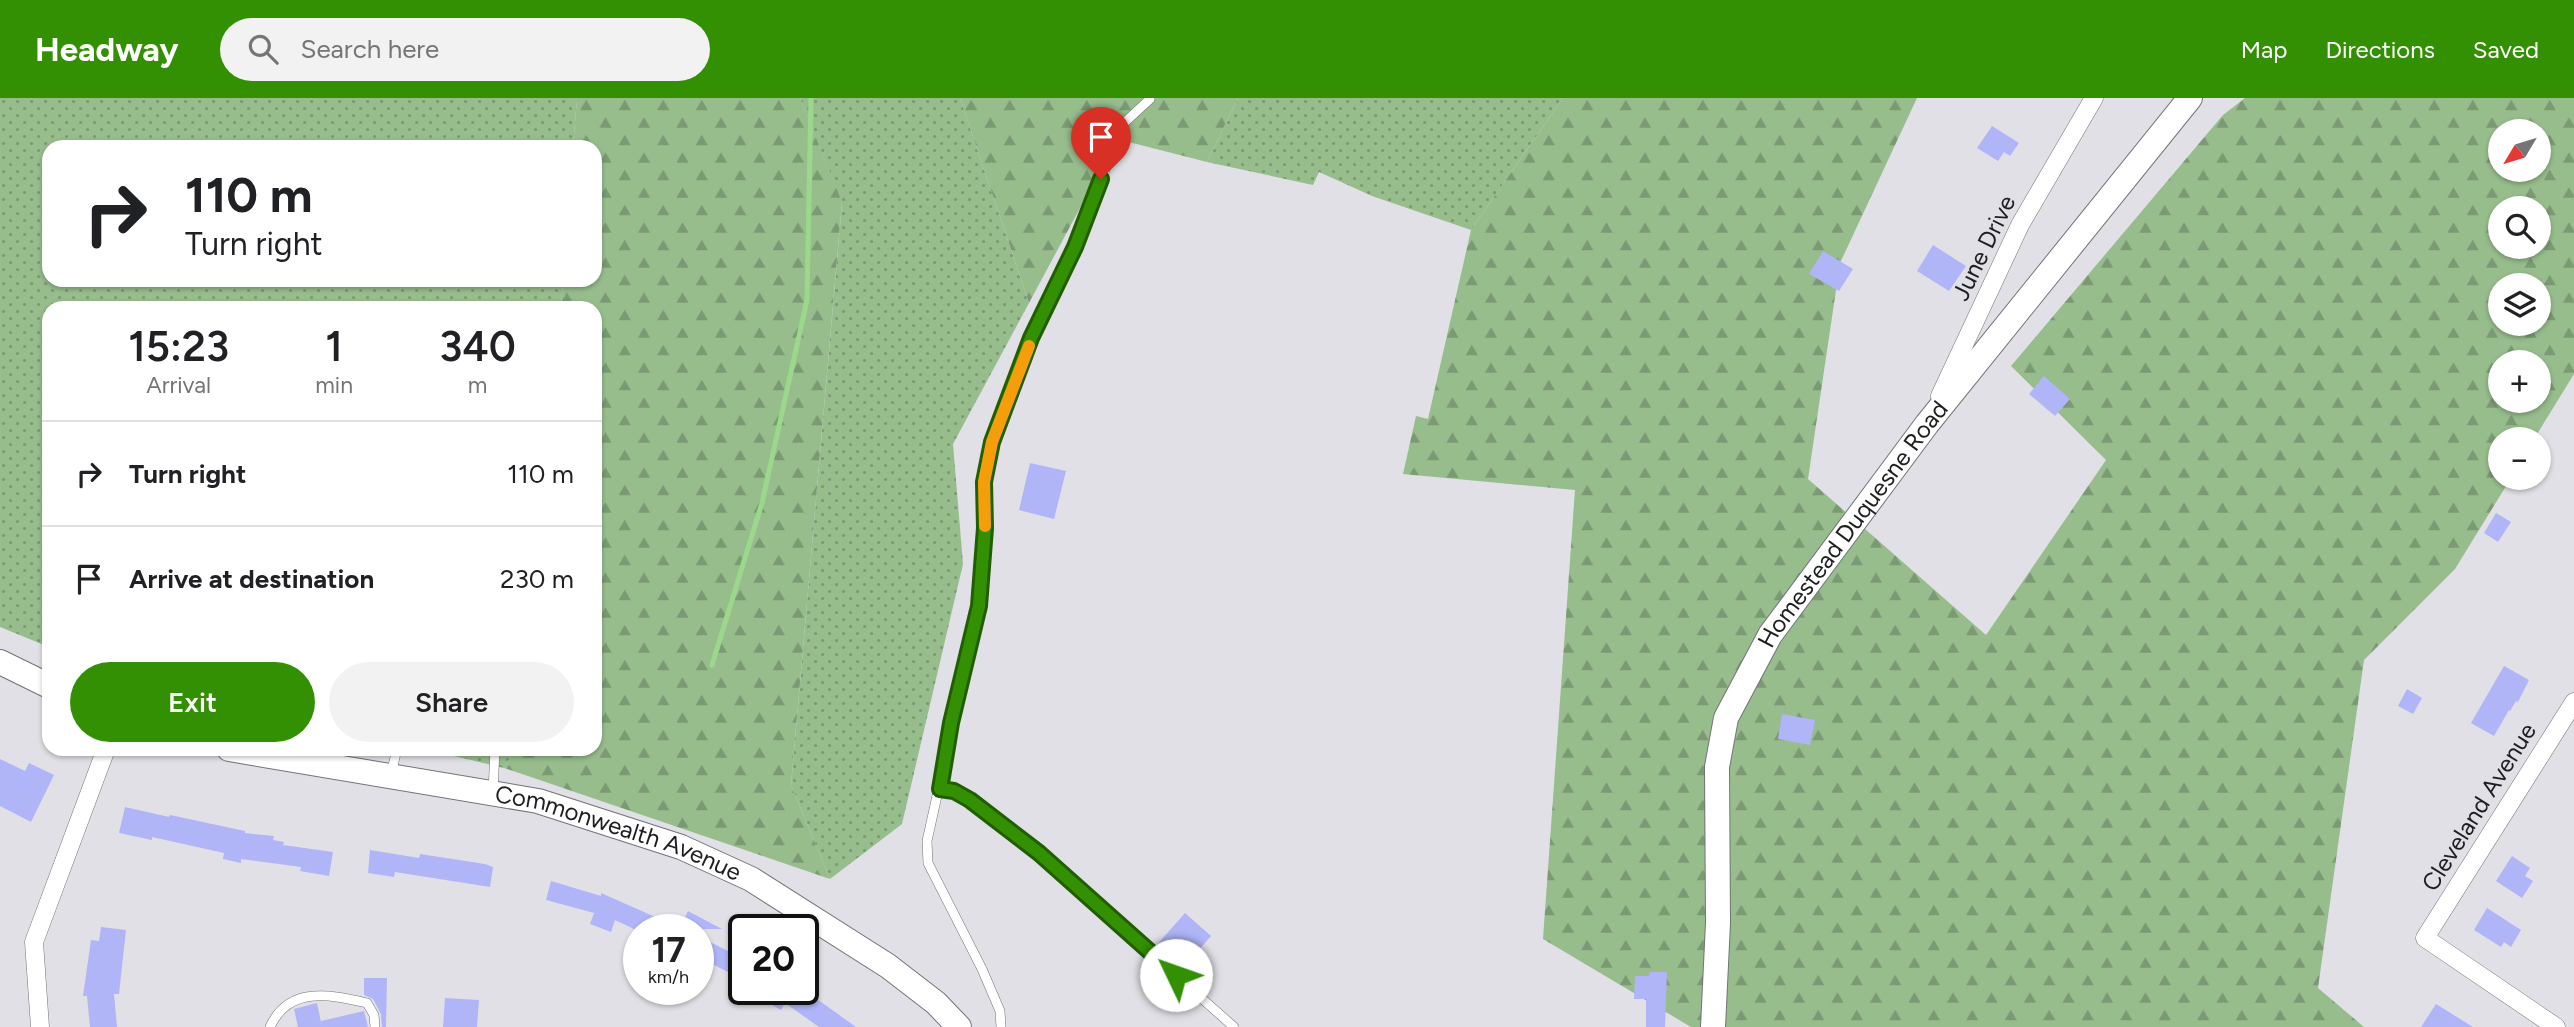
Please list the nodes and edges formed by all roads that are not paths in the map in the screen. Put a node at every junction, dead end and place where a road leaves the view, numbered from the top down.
1 (2094, 98) edge
2 (2190, 98) edge
3 (1150, 99) edge
4 (1927, 425) junction
5 (0, 662) edge
6 (42, 683) edge
7 (2574, 702) edge
8 (103, 756) edge
9 (271, 756) edge
10 (395, 756) edge
11 (495, 756) edge
12 (390, 776) junction
13 (940, 789) junction
14 (494, 793) junction
15 (40, 1027) edge
16 (270, 1027) edge
17 (375, 1027) edge
18 (959, 1027) edge
19 (1002, 1027) edge
20 (1234, 1027) edge
21 (1713, 1027) edge
22 (2556, 1027) edge

1 - 4 street, June Drive
2 - 4 street, Homestead Duquesne Road
3 - 13 lane
4 - 21 street, Homestead Duquesne Road
5 - 6 street
7 - 22 street, Cleveland Avenue
8 - 15 street
9 - 12 street, Commonwealth Avenue
10 - 12 lane
11 - 14 lane
12 - 14 street, Commonwealth Avenue
13 - 19 lane
13 - 20 lane
14 - 18 street, Commonwealth Avenue
16 - 17 lane

